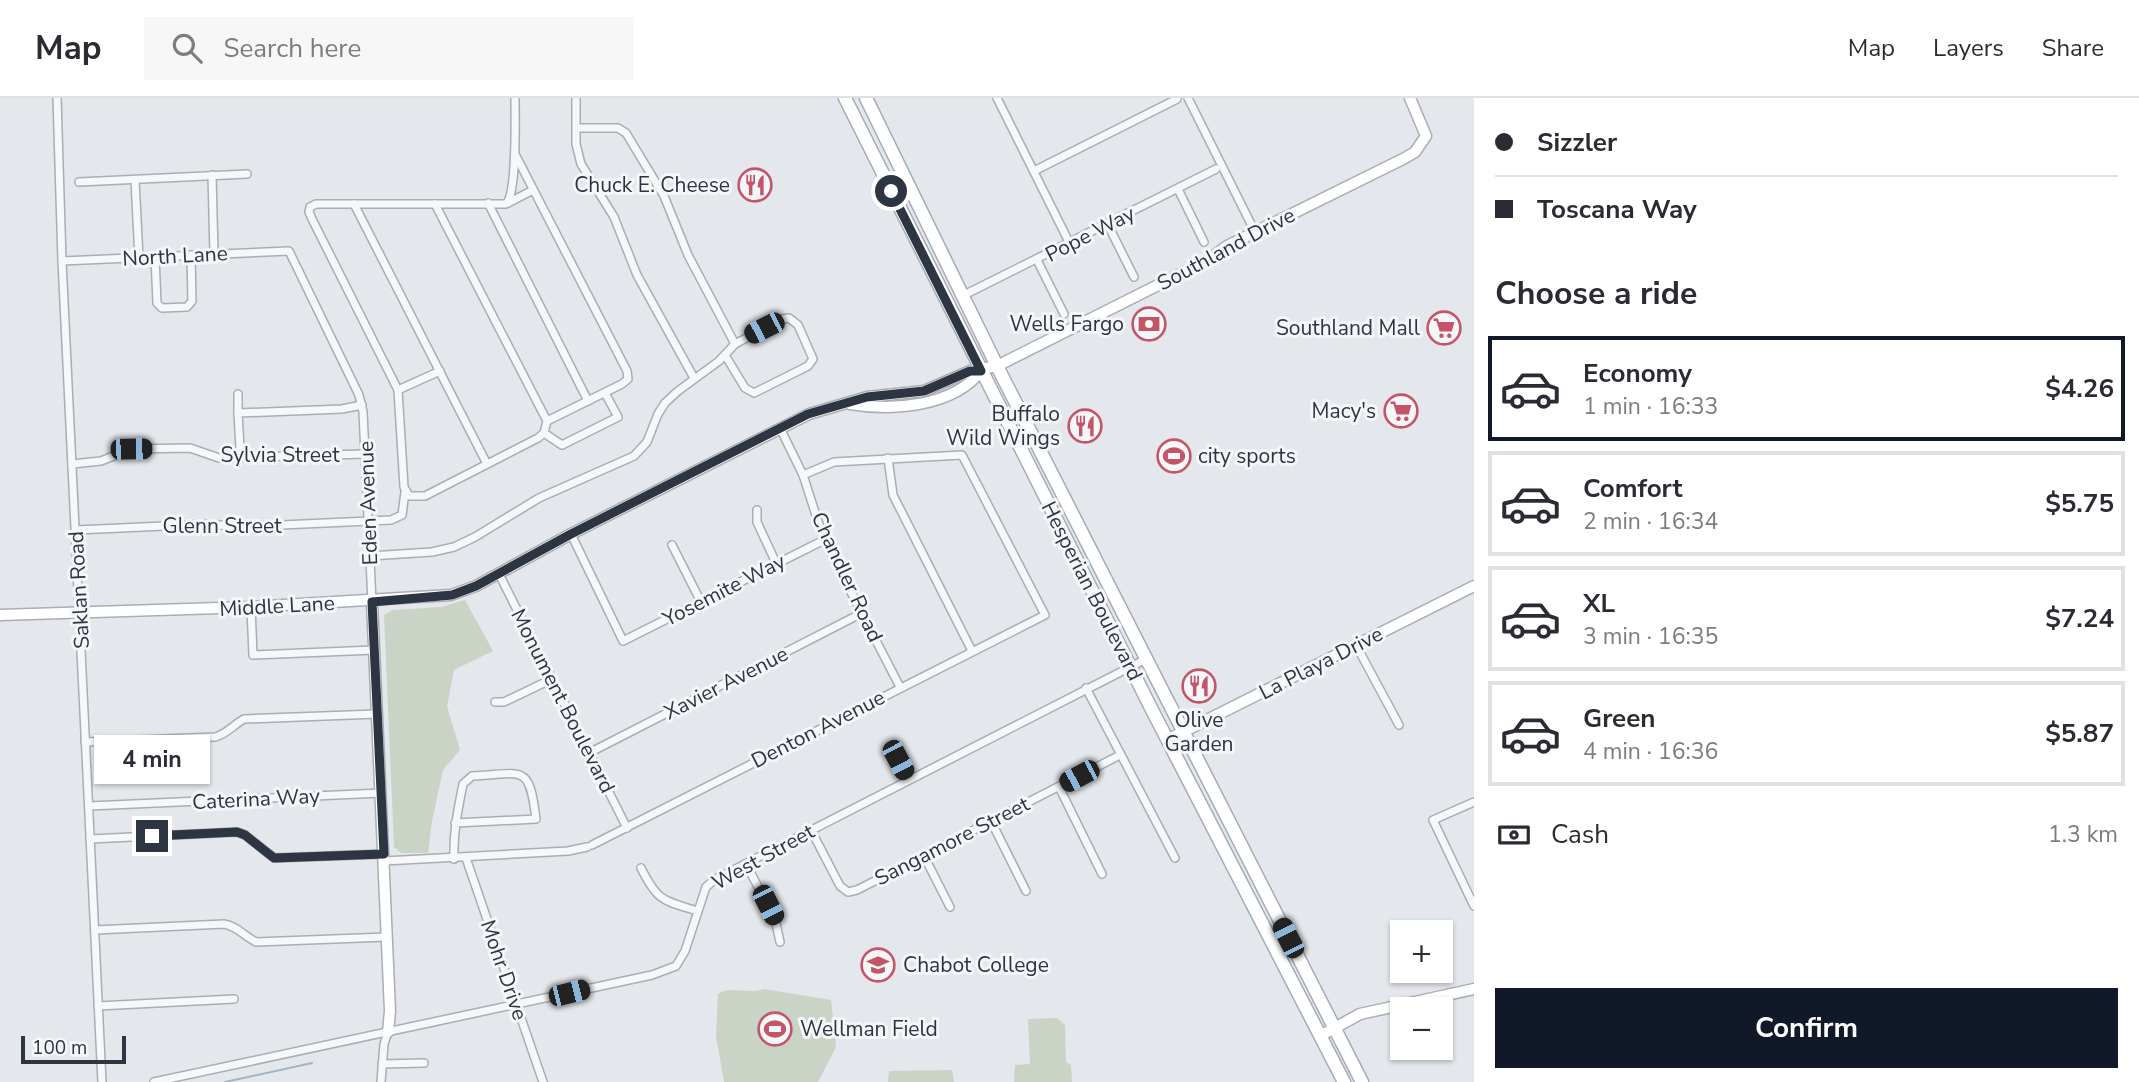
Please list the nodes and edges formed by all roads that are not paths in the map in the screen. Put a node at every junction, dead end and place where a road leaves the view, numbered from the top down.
1 (57, 98) edge
2 (515, 98) edge
3 (576, 98) edge
4 (845, 98) edge
5 (866, 98) edge
6 (999, 98) edge
7 (1188, 98) edge
8 (1410, 98) edge
9 (1177, 99) edge
10 (577, 128) junction
11 (515, 154) junction
12 (1216, 169) dead end
13 (1034, 171) junction
14 (247, 174) dead end
15 (212, 176) junction
16 (135, 180) junction
17 (79, 183) dead end
18 (1178, 189) junction
19 (533, 190) junction
20 (354, 204) junction
21 (435, 204) junction
22 (488, 204) junction
23 (506, 204) junction
24 (1108, 225) junction
25 (1255, 232) junction
26 (1204, 242) dead end
27 (1070, 244) junction
28 (289, 251) joint
29 (214, 254) junction
30 (191, 255) junction
31 (139, 257) junction
32 (155, 257) junction
33 (1037, 260) junction
34 (62, 261) junction
35 (1133, 277) dead end
36 (962, 296) junction
37 (1064, 314) dead end
38 (735, 344) junction
39 (725, 355) junction
40 (997, 366) junction
41 (440, 371) junction
42 (981, 371) junction
43 (694, 378) junction
44 (398, 390) junction
45 (605, 393) junction
46 (238, 394) dead end
47 (588, 401) junction
48 (362, 405) junction
49 (238, 413) junction
50 (547, 421) junction
51 (780, 428) junction
52 (544, 433) junction
53 (240, 448) dead end
54 (366, 454) junction
55 (888, 458) junction
56 (72, 464) junction
57 (487, 464) junction
58 (803, 475) junction
59 (405, 492) junction
60 (757, 510) dead end
61 (368, 522) junction
62 (76, 530) junction
63 (571, 534) junction
64 (824, 540) junction
65 (672, 545) dead end
66 (369, 556) junction
67 (776, 563) junction
68 (499, 574) junction
69 (1474, 586) edge
70 (372, 602) junction
71 (701, 602) junction
72 (251, 607) junction
73 (81, 613) junction
74 (862, 613) junction
75 (0, 615) edge
76 (1356, 645) junction
77 (374, 650) junction
78 (972, 651) junction
79 (1146, 659) junction
80 (1130, 667) junction
81 (552, 679) junction
82 (900, 687) junction
83 (1086, 688) junction
84 (495, 702) dead end
85 (377, 714) junction
86 (1399, 725) dead end
87 (1183, 732) junction
88 (1167, 740) junction
89 (85, 742) junction
90 (892, 748) dead end
91 (589, 753) junction
92 (1120, 755) junction
93 (908, 780) junction
94 (1059, 787) junction
95 (381, 793) junction
96 (1474, 802) edge
97 (89, 806) junction
98 (991, 821) junction
99 (455, 823) junction
100 (627, 828) junction
101 (811, 831) junction
102 (90, 839) junction
103 (924, 856) junction
104 (384, 858) junction
105 (1175, 858) dead end
106 (454, 859) junction
107 (466, 859) junction
108 (746, 864) junction
109 (642, 868) dead end
110 (1102, 874) dead end
111 (1026, 891) dead end
112 (1474, 906) edge
113 (950, 907) dead end
114 (697, 911) junction
115 (95, 930) junction
116 (386, 937) junction
117 (780, 942) dead end
118 (1474, 989) edge
119 (234, 999) dead end
120 (516, 1005) junction
121 (98, 1006) junction
122 (1334, 1028) junction
123 (388, 1032) junction
124 (1320, 1036) junction
125 (424, 1063) dead end
126 (382, 1064) junction
127 (102, 1082) edge
128 (154, 1082) edge
129 (381, 1082) edge
130 (543, 1082) edge
131 (1344, 1082) edge
132 (1362, 1082) edge

1 - 34 street, Saklan Road
2 - 11 street
3 - 10 street
4 - 42 main road, Hesperian Boulevard
5 - 36 main road, Hesperian Boulevard
6 - 13 street
7 - 25 street
8 - 25 street, Southland Drive
9 - 13 street
10 - 38 street
10 - 43 street
11 - 19 street
11 - 23 street
12 - 18 street, Pope Way
13 - 27 street
14 - 15 street
15 - 16 street
15 - 29 street
16 - 17 street
16 - 31 street
18 - 24 street, Pope Way
18 - 26 street
19 - 23 street
19 - 45 street
20 - 21 street
20 - 41 street
20 - 44 street
21 - 22 street
21 - 50 street
22 - 23 street
22 - 47 street
24 - 27 street, Pope Way
24 - 35 street
25 - 40 street, Southland Drive
27 - 33 street, Pope Way
28 - 29 street, North Lane
28 - 48 street, Eden Avenue
29 - 30 street, North Lane
30 - 32 street, North Lane
30 - 32 street
31 - 32 street, North Lane
31 - 34 street, North Lane
33 - 36 street, Pope Way
33 - 37 street
34 - 56 street, Saklan Road
36 - 40 main road, Hesperian Boulevard
38 - 39 street
38 - 39 street
39 - 43 street
40 - 42 street, Southland Drive
40 - 79 main road, Hesperian Boulevard
41 - 44 street
41 - 57 street
42 - 51 street, Middle Lane
42 - 80 main road, Hesperian Boulevard
43 - 66 street
44 - 59 street
45 - 47 street
45 - 52 street
46 - 49 street
47 - 50 street
48 - 49 street
48 - 54 street, Eden Avenue
49 - 53 street
50 - 52 street
51 - 58 street, Chandler Road
51 - 63 street, Middle Lane
52 - 57 street
54 - 56 street, Sylvia Street
54 - 61 street, Eden Avenue
55 - 58 street
55 - 78 street
55 - 78 street, Denton Avenue
56 - 62 street, Saklan Road
57 - 59 street
58 - 64 street, Chandler Road
59 - 61 street, Glenn Street
60 - 67 street
61 - 62 street, Glenn Street
61 - 66 street, Eden Avenue
62 - 73 street, Saklan Road
63 - 68 street, Middle Lane
63 - 71 street, Yosemite Way
64 - 67 street, Yosemite Way
64 - 74 street, Chandler Road
65 - 71 street
66 - 70 street, Eden Avenue
67 - 71 street, Yosemite Way
68 - 70 street, Middle Lane
68 - 81 street, Monument Boulevard
69 - 76 street, La Playa Drive
70 - 72 street, Middle Lane
70 - 77 street, Eden Avenue
72 - 73 street, Middle Lane
72 - 77 street
73 - 75 street, Middle Lane
73 - 89 street, Saklan Road
74 - 82 street, Chandler Road
74 - 91 street, Xavier Avenue
76 - 86 street
76 - 87 street, La Playa Drive
77 - 85 street, Eden Avenue
78 - 82 street, Denton Avenue
79 - 80 street, West Street
79 - 87 main road, Hesperian Boulevard
80 - 83 street, West Street
80 - 88 main road, Hesperian Boulevard
81 - 84 street
81 - 91 street, Monument Boulevard
82 - 100 street, Denton Avenue
83 - 92 street
83 - 93 street, West Street
85 - 89 street
85 - 95 street, Eden Avenue
87 - 88 street, La Playa Drive
87 - 122 main road, Hesperian Boulevard
88 - 124 main road, Hesperian Boulevard
89 - 97 street, Saklan Road
90 - 93 street
91 - 100 street, Monument Boulevard
92 - 94 street, Sangamore Street
92 - 105 street
93 - 101 street, West Street
94 - 98 street, Sangamore Street
94 - 110 street
95 - 97 street, Caterina Way
95 - 104 street, Eden Avenue
96 - 112 street
97 - 102 street, Saklan Road
98 - 103 street, Sangamore Street
98 - 111 street
99 - 99 street
99 - 106 street
100 - 107 street, Denton Avenue
101 - 103 street, Sangamore Street
101 - 108 street, West Street
102 - 104 street, Denton Avenue
102 - 115 street, Saklan Road
103 - 113 street
104 - 106 street, Denton Avenue
104 - 116 street, Eden Avenue
106 - 107 street, Denton Avenue
107 - 120 street, Mohr Drive
108 - 114 street, West Street
108 - 117 street
109 - 114 street
114 - 120 street, West Street
115 - 116 street
115 - 121 street, Saklan Road
116 - 123 street, Eden Avenue
118 - 122 street
119 - 121 street
120 - 123 street, West Street
120 - 130 street, Mohr Drive
121 - 127 street, Saklan Road
122 - 124 street
122 - 132 main road, Hesperian Boulevard
123 - 126 street, Eden Avenue
123 - 128 street, West Street
124 - 131 main road, Hesperian Boulevard
125 - 126 street
126 - 129 street, Eden Avenue

